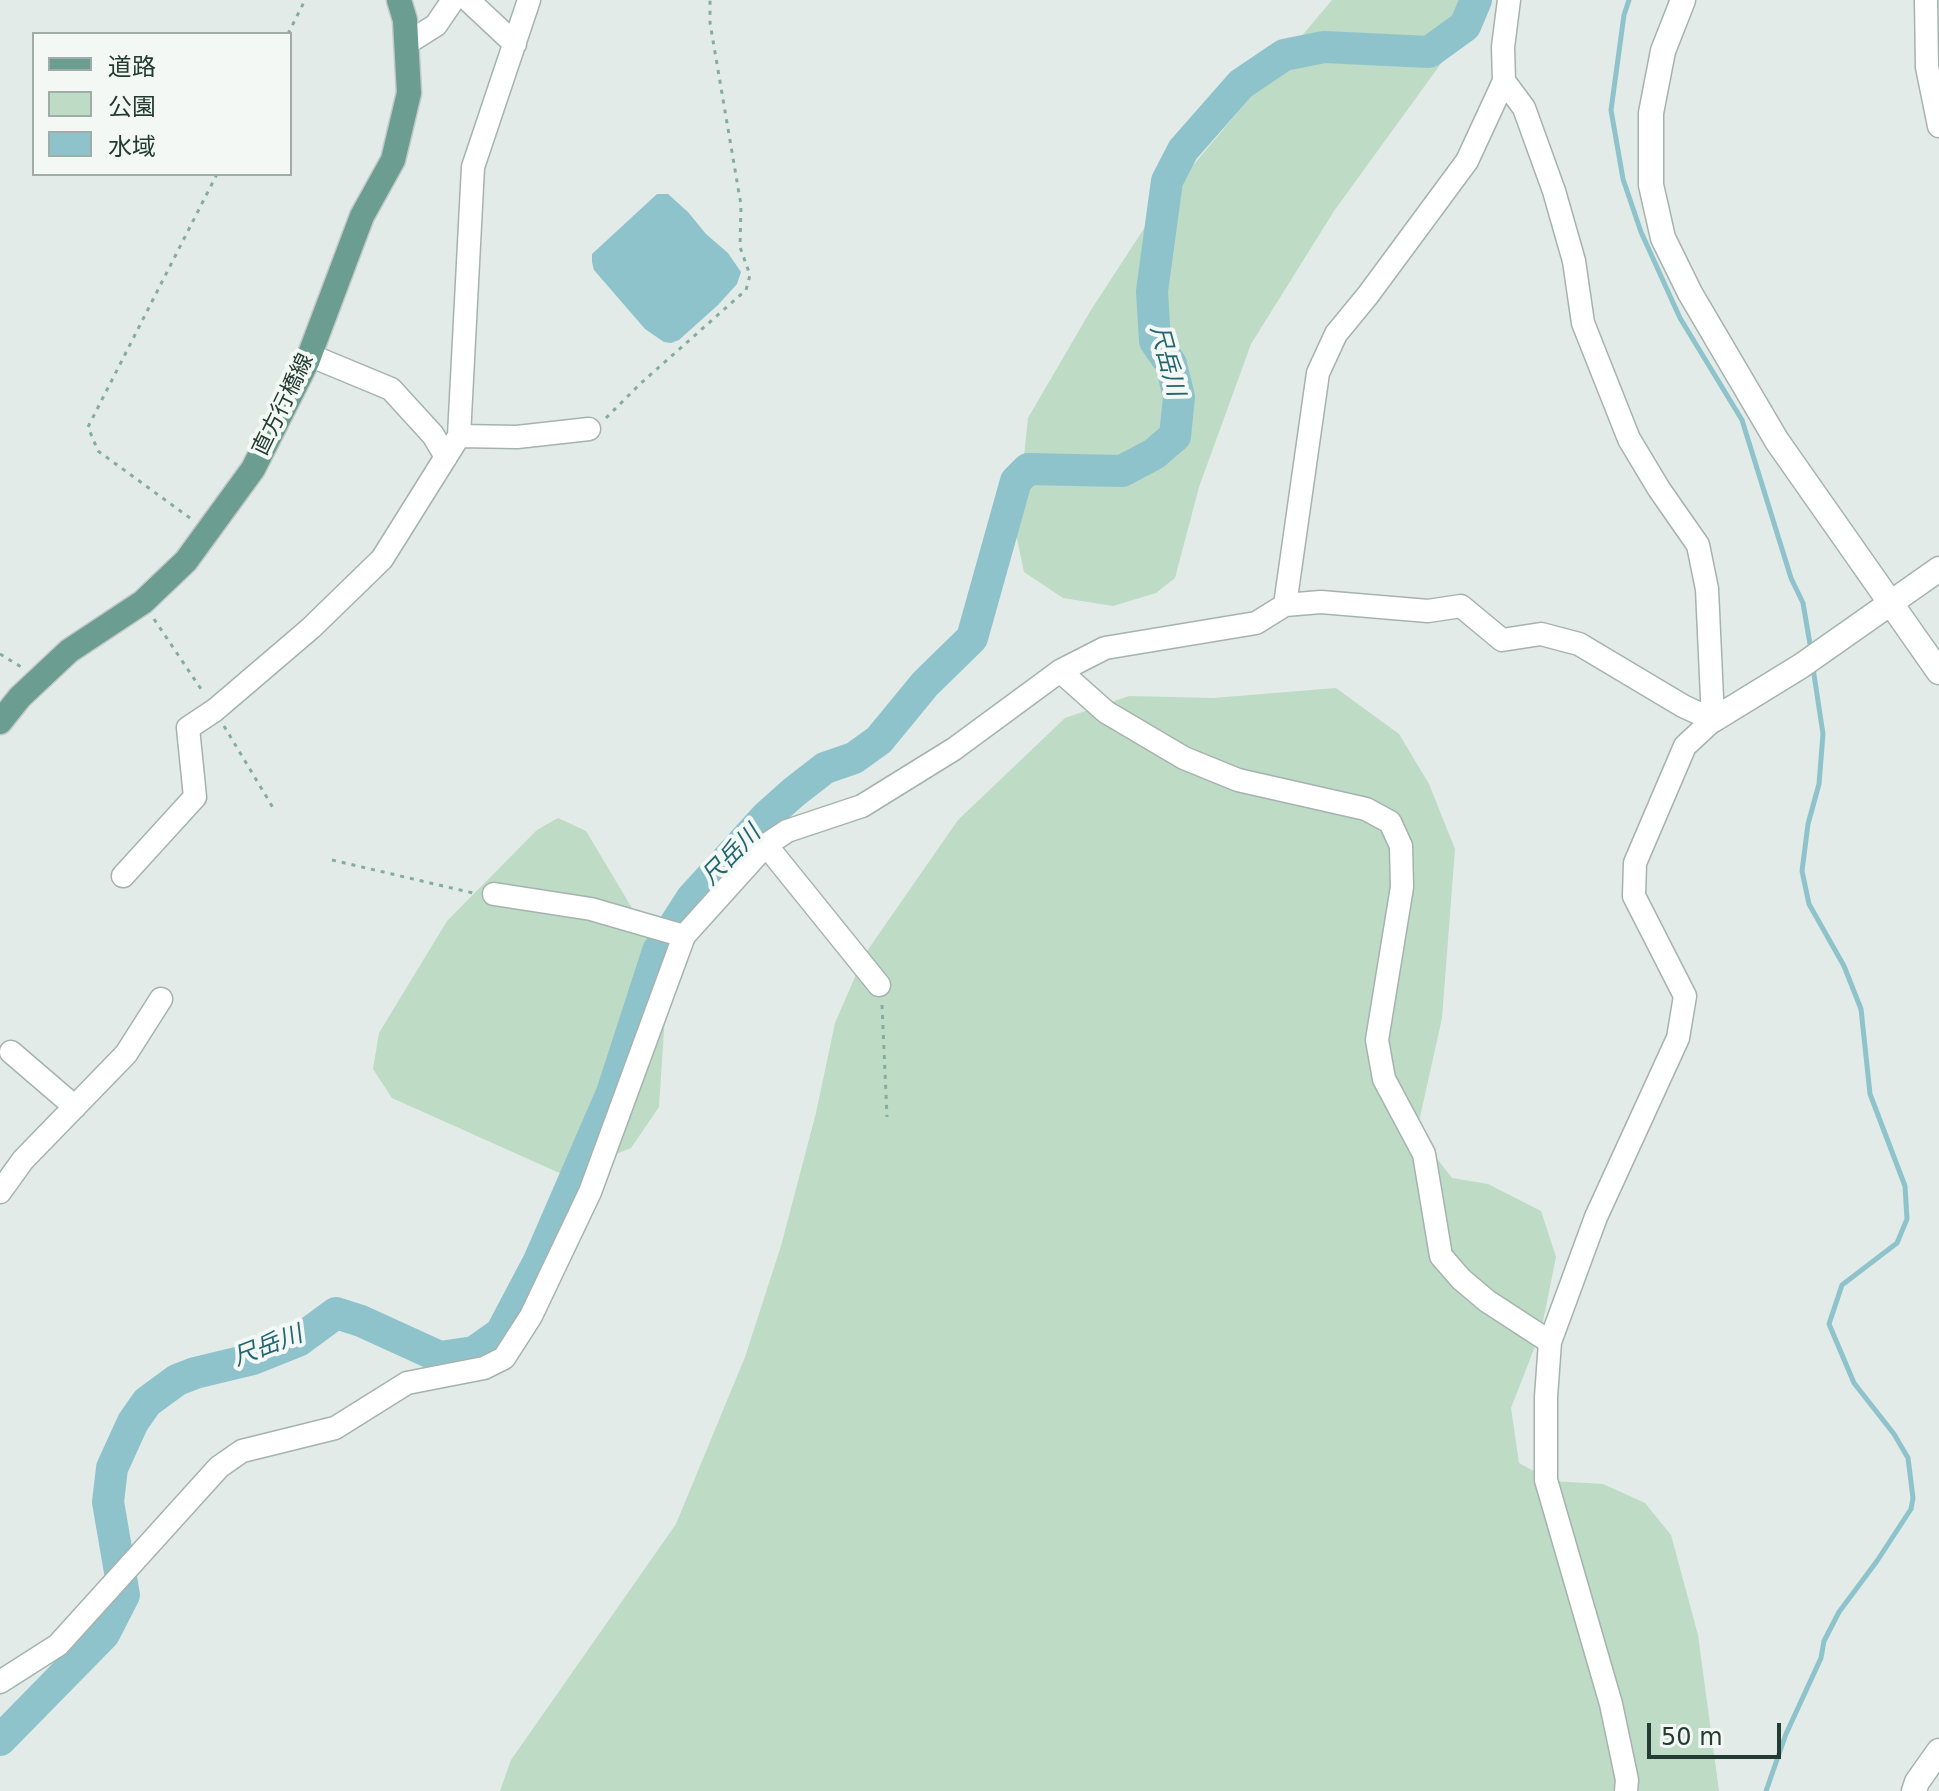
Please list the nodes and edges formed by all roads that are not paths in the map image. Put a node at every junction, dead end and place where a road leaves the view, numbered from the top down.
1 (399, 0) edge
2 (453, 0) edge
3 (468, 0) edge
4 (529, 0) edge
5 (1509, 0) edge
6 (1683, 0) edge
7 (1926, 0) edge
8 (406, 44) junction
9 (515, 44) junction
10 (1504, 81) junction
11 (1939, 126) edge
12 (309, 355) junction
13 (589, 429) road end
14 (459, 436) junction
15 (446, 457) junction
16 (1939, 569) edge
17 (1892, 602) junction
18 (1285, 605) junction
19 (1060, 671) junction
20 (1939, 672) edge
21 (1713, 720) junction
22 (0, 722) edge
23 (766, 845) junction
24 (123, 876) dead end
25 (489, 895) road end
26 (684, 936) junction
27 (880, 991) road end
28 (161, 999) dead end
29 (11, 1052) dead end
30 (75, 1107) junction
31 (0, 1192) edge
32 (1550, 1342) junction
33 (0, 1682) edge
34 (1939, 1751) edge
35 (1626, 1791) edge
36 (1914, 1791) edge

1 - 8 main road, 直方行橋線
2 - 8 street
3 - 9 street
4 - 9 street
5 - 10 street
6 - 17 street
7 - 11 street
8 - 12 main road, 直方行橋線
9 - 14 street
10 - 18 street
10 - 21 street
12 - 15 street
12 - 22 main road, 直方行橋線
13 - 14 street
14 - 15 street
15 - 24 street
16 - 17 street
17 - 20 street
17 - 21 street
18 - 19 street
18 - 21 street
19 - 23 street
19 - 32 street
21 - 32 street
23 - 26 street
23 - 27 street
25 - 26 street
26 - 33 street
28 - 30 street
29 - 30 street
30 - 31 street
32 - 35 street
34 - 36 street

